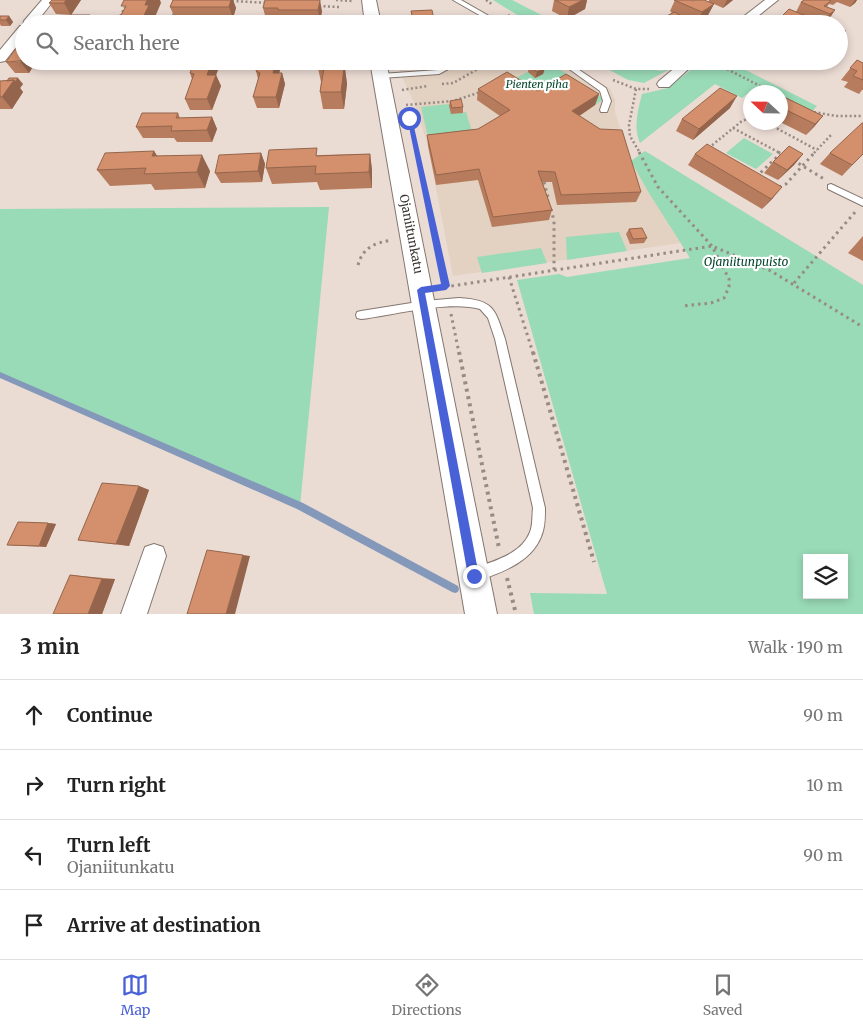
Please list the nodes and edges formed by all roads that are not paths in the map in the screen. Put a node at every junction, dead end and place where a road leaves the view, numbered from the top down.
1 (48, 0) edge
2 (369, 0) edge
3 (456, 0) edge
4 (772, 0) edge
5 (36, 15) edge
6 (372, 15) edge
7 (484, 15) edge
8 (752, 15) edge
9 (15, 40) edge
10 (0, 58) edge
11 (443, 70) edge
12 (574, 70) edge
13 (680, 70) edge
14 (385, 71) edge
15 (664, 84) road end
16 (604, 110) dead end
17 (831, 187) road end
18 (863, 203) edge
19 (422, 298) junction
20 (361, 315) dead end
21 (154, 556) dead end
22 (474, 576) junction
23 (134, 614) edge
24 (481, 614) edge

1 - 5 street
2 - 6 street
3 - 7 lane
4 - 8 street
9 - 10 street
11 - 14 lane
12 - 16 lane
13 - 15 street
14 - 19 street, Ojaniitunkatu
17 - 18 lane
19 - 20 lane
19 - 22 street, Ojaniitunkatu
19 - 22 lane
21 - 23 street
22 - 24 street, Ojaniitunkatu

